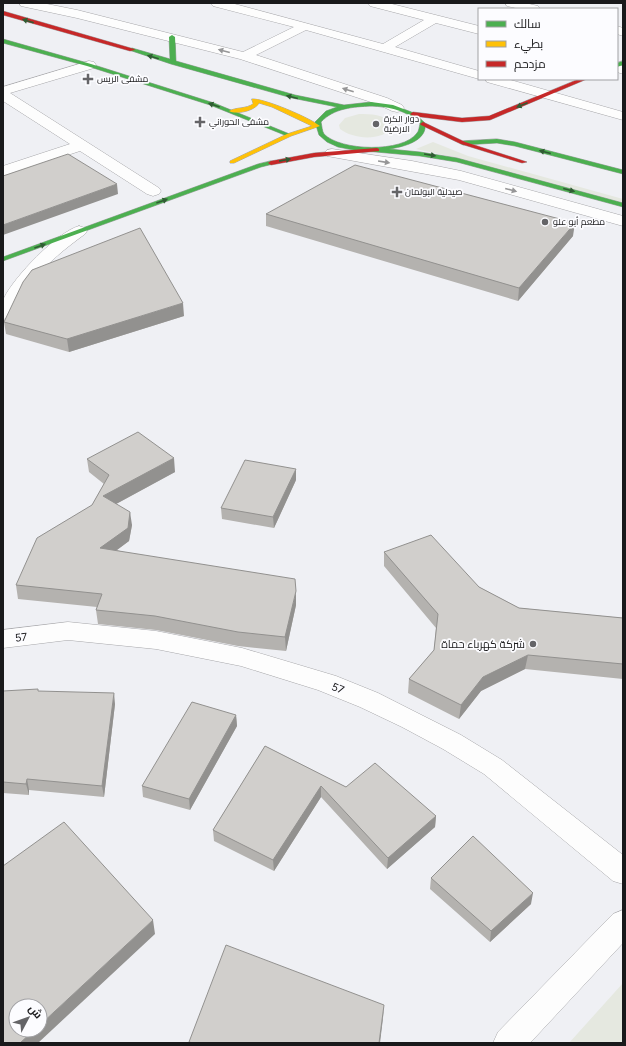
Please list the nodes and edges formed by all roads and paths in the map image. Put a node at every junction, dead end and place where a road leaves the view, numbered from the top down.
1 (25, 3) edge
2 (217, 3) edge
3 (374, 3) edge
4 (511, 3) edge
5 (242, 6) edge
6 (91, 7) dead end
7 (527, 7) edge
8 (3, 13) edge
9 (77, 14) junction
10 (435, 18) junction
11 (305, 26) junction
12 (477, 28) edge
13 (172, 37) junction
14 (4, 42) edge
15 (385, 48) junction
16 (245, 56) junction
17 (173, 63) junction
18 (89, 65) junction
19 (478, 75) edge
20 (495, 80) edge
21 (582, 80) edge
22 (3, 91) edge
23 (3, 95) edge
24 (547, 95) junction
25 (243, 96) dead end
26 (257, 100) junction
27 (344, 107) junction
28 (397, 108) junction
29 (232, 112) junction
30 (413, 114) junction
31 (623, 116) edge
32 (423, 124) junction
33 (317, 126) junction
34 (289, 135) junction
35 (463, 143) junction
36 (82, 145) junction
37 (377, 150) junction
38 (332, 153) junction
39 (225, 164) dead end
40 (530, 164) dead end
41 (4, 170) edge
42 (623, 172) edge
43 (544, 183) junction
44 (157, 190) joint
45 (138, 196) dead end
46 (531, 196) junction
47 (623, 205) edge
48 (621, 218) edge
49 (79, 231) junction
50 (3, 259) edge
51 (3, 314) edge
52 (3, 639) edge
53 (623, 872) edge
54 (623, 923) edge
55 (509, 1043) edge

1 - 9 street
2 - 5 street
3 - 10 street
4 - 7 street
5 - 11 street
6 - 9 street
17 -> 8 main road
9 - 13 street
10 - 12 street
10 - 15 street
11 - 15 street
11 - 16 street
16 -> 13 street
13 - 17 main road
14 - 18 main road
15 - 19 street
28 -> 16 street
27 -> 17 main road
18 - 22 street
29 -> 18 main road
20 - 24 street
21 - 24 main road
23 - 36 street
24 -> 30 main road
24 - 31 street
25 - 26 main road
26 - 29 main road
26 - 33 main road
27 - 28 main road
27 - 33 main road
28 - 30 main road
29 - 34 main road
30 - 32 main road
32 - 35 main road
32 - 37 main road
33 - 34 main road
33 - 37 main road
34 - 39 main road
35 - 40 main road
42 -> 35 main road
36 - 41 street
36 - 44 street
37 - 38 main road
37 -> 43 main road
38 -> 46 street
49 -> 38 main road
43 - 46 main road
43 -> 47 main road
44 - 45 main road
46 - 48 street
50 -> 49 main road
49 - 51 street
52 - 53 street, 57
54 - 55 street

